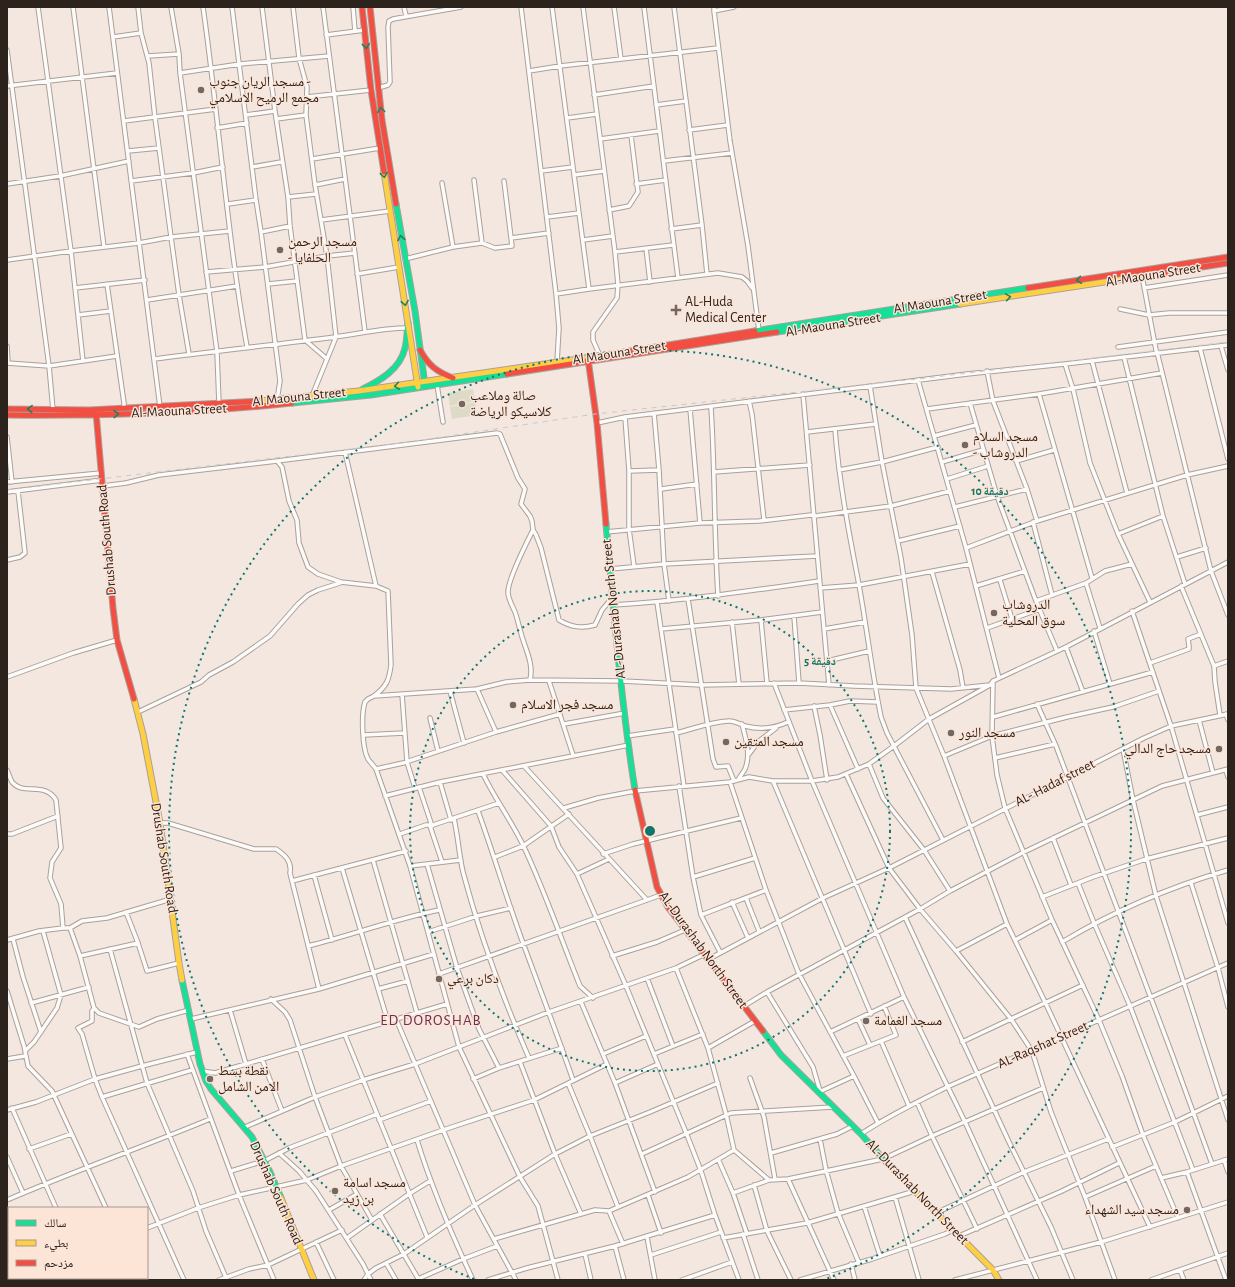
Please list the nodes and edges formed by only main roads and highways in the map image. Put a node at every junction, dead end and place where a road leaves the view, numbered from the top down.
1 (362, 7) edge
2 (370, 7) edge
3 (1228, 257) edge
4 (1228, 263) edge
5 (415, 319) junction
6 (407, 324) junction
7 (420, 350) junction
8 (588, 360) junction
9 (454, 378) junction
10 (425, 384) junction
11 (418, 385) junction
12 (358, 391) junction
13 (7, 409) edge
14 (96, 412) junction
15 (7, 415) edge
16 (314, 1280) edge
17 (1000, 1280) edge

1 -> 6 main road
5 -> 2 main road
3 -> 8 main road, Al Maouna Street
8 -> 4 main road, Al-Maouna Street
5 - 6 main road
5 - 7 main road
6 - 11 main road
6 - 12 main road
7 - 9 main road
7 - 10 main road
8 - 9 main road, Al Maouna Street
8 - 10 main road, Al-Maouna Street
8 - 17 main road, AL-Durashab North Street
9 - 10 main road, Al Maouna Street
10 - 11 main road, Al Maouna Street
11 -> 12 main road, Al Maouna Street
14 -> 11 main road, Al-Maouna Street
12 - 14 main road, Al Maouna Street
14 -> 13 main road, Al Maouna Street
14 - 15 main road, Al-Maouna Street
14 - 16 main road, Drushab South Road

